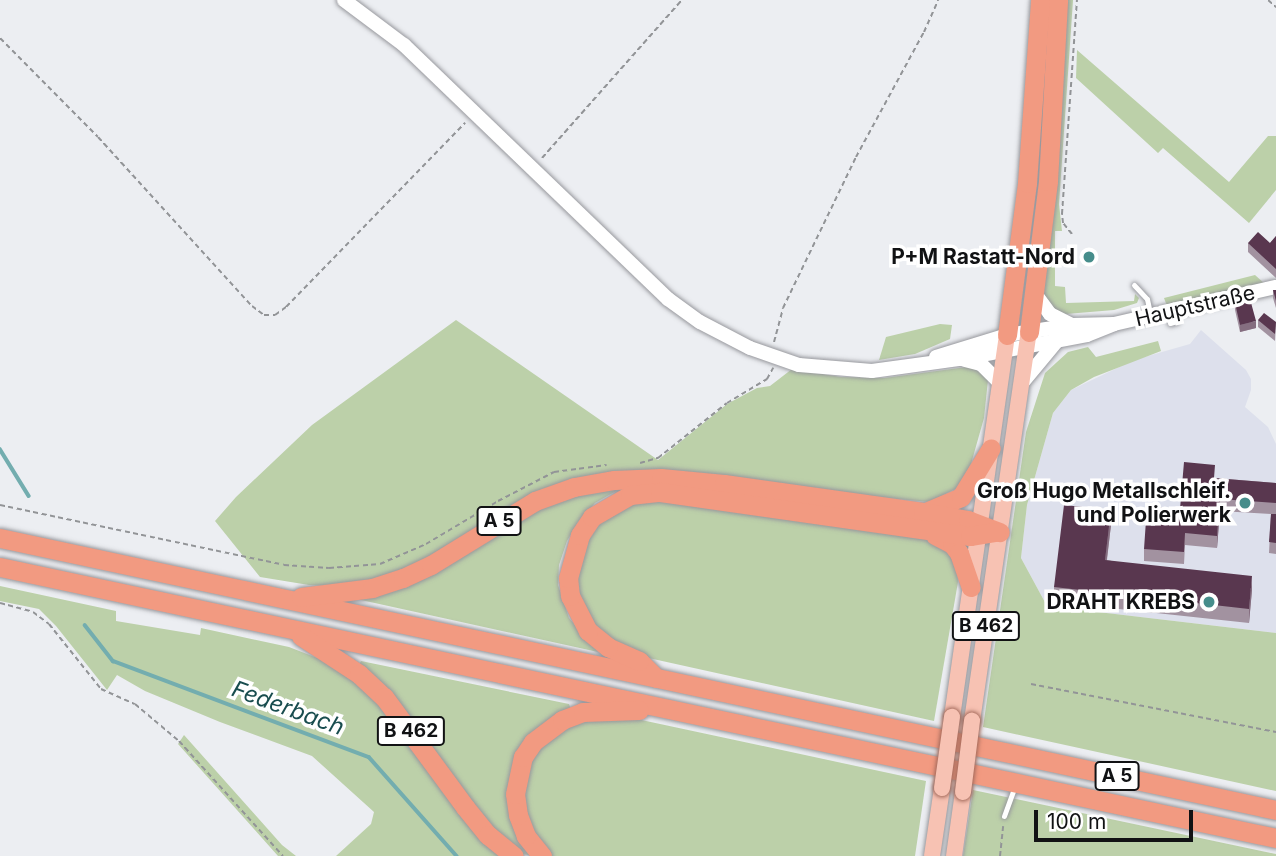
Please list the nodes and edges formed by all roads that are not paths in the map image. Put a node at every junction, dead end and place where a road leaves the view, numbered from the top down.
1 (344, 0) edge
2 (1040, 0) edge
3 (1058, 0) edge
4 (1134, 285) dead end
5 (1276, 288) edge
6 (1034, 292) junction
7 (1151, 316) junction
8 (1177, 321) dead end
9 (1170, 323) dead end
10 (1114, 324) junction
11 (1072, 326) junction
12 (1028, 339) junction
13 (1057, 341) junction
14 (1006, 342) junction
15 (960, 359) junction
16 (919, 364) junction
17 (1000, 383) junction
18 (1021, 384) junction
19 (991, 448) junction
20 (922, 520) junction
21 (979, 530) junction
22 (1000, 531) junction
23 (0, 538) edge
24 (0, 567) edge
25 (971, 587) junction
26 (283, 598) junction
27 (288, 628) junction
28 (656, 678) junction
29 (677, 710) junction
30 (1016, 782) junction
31 (1276, 810) edge
32 (1004, 816) road end
33 (1276, 838) edge
34 (514, 856) edge
35 (542, 856) edge
36 (932, 856) edge
37 (954, 856) edge

1 - 16 street
2 - 14 highway, B 462
3 - 6 highway, B 462
4 - 7 lane
5 - 7 street, Hauptstraße
6 - 11 street
6 - 12 highway, B 462
7 - 10 street, Hauptstraße
8 - 9 lane
10 - 11 street, Hauptstraße
10 - 13 street, Hauptstraße
11 - 12 street, Hauptstraße
12 - 13 street, Hauptstraße
12 - 14 street
12 - 18 main road, B 462
13 - 18 street
14 - 15 street
14 - 16 street
14 - 17 main road, B 462
15 - 16 street
15 - 17 street
17 - 19 main road, B 462
18 - 22 main road, B 462
19 - 20 highway, A 5
19 - 21 main road, B 462
20 - 21 highway, A 5
20 - 25 highway, B 462
20 - 26 highway, A 5
20 - 28 highway, B 462
21 - 22 highway
21 - 25 main road, B 462
22 - 37 main road, B 462, bridge
23 - 26 highway, A 5
24 - 27 highway, A 5
25 - 36 main road, B 462, bridge
26 - 28 highway, A 5
27 - 29 highway, A 5
27 - 34 highway, B 462
28 - 31 highway, A 5
29 - 30 highway, A 5
29 - 35 highway, A 5
30 - 32 lane
30 - 33 highway, A 5

